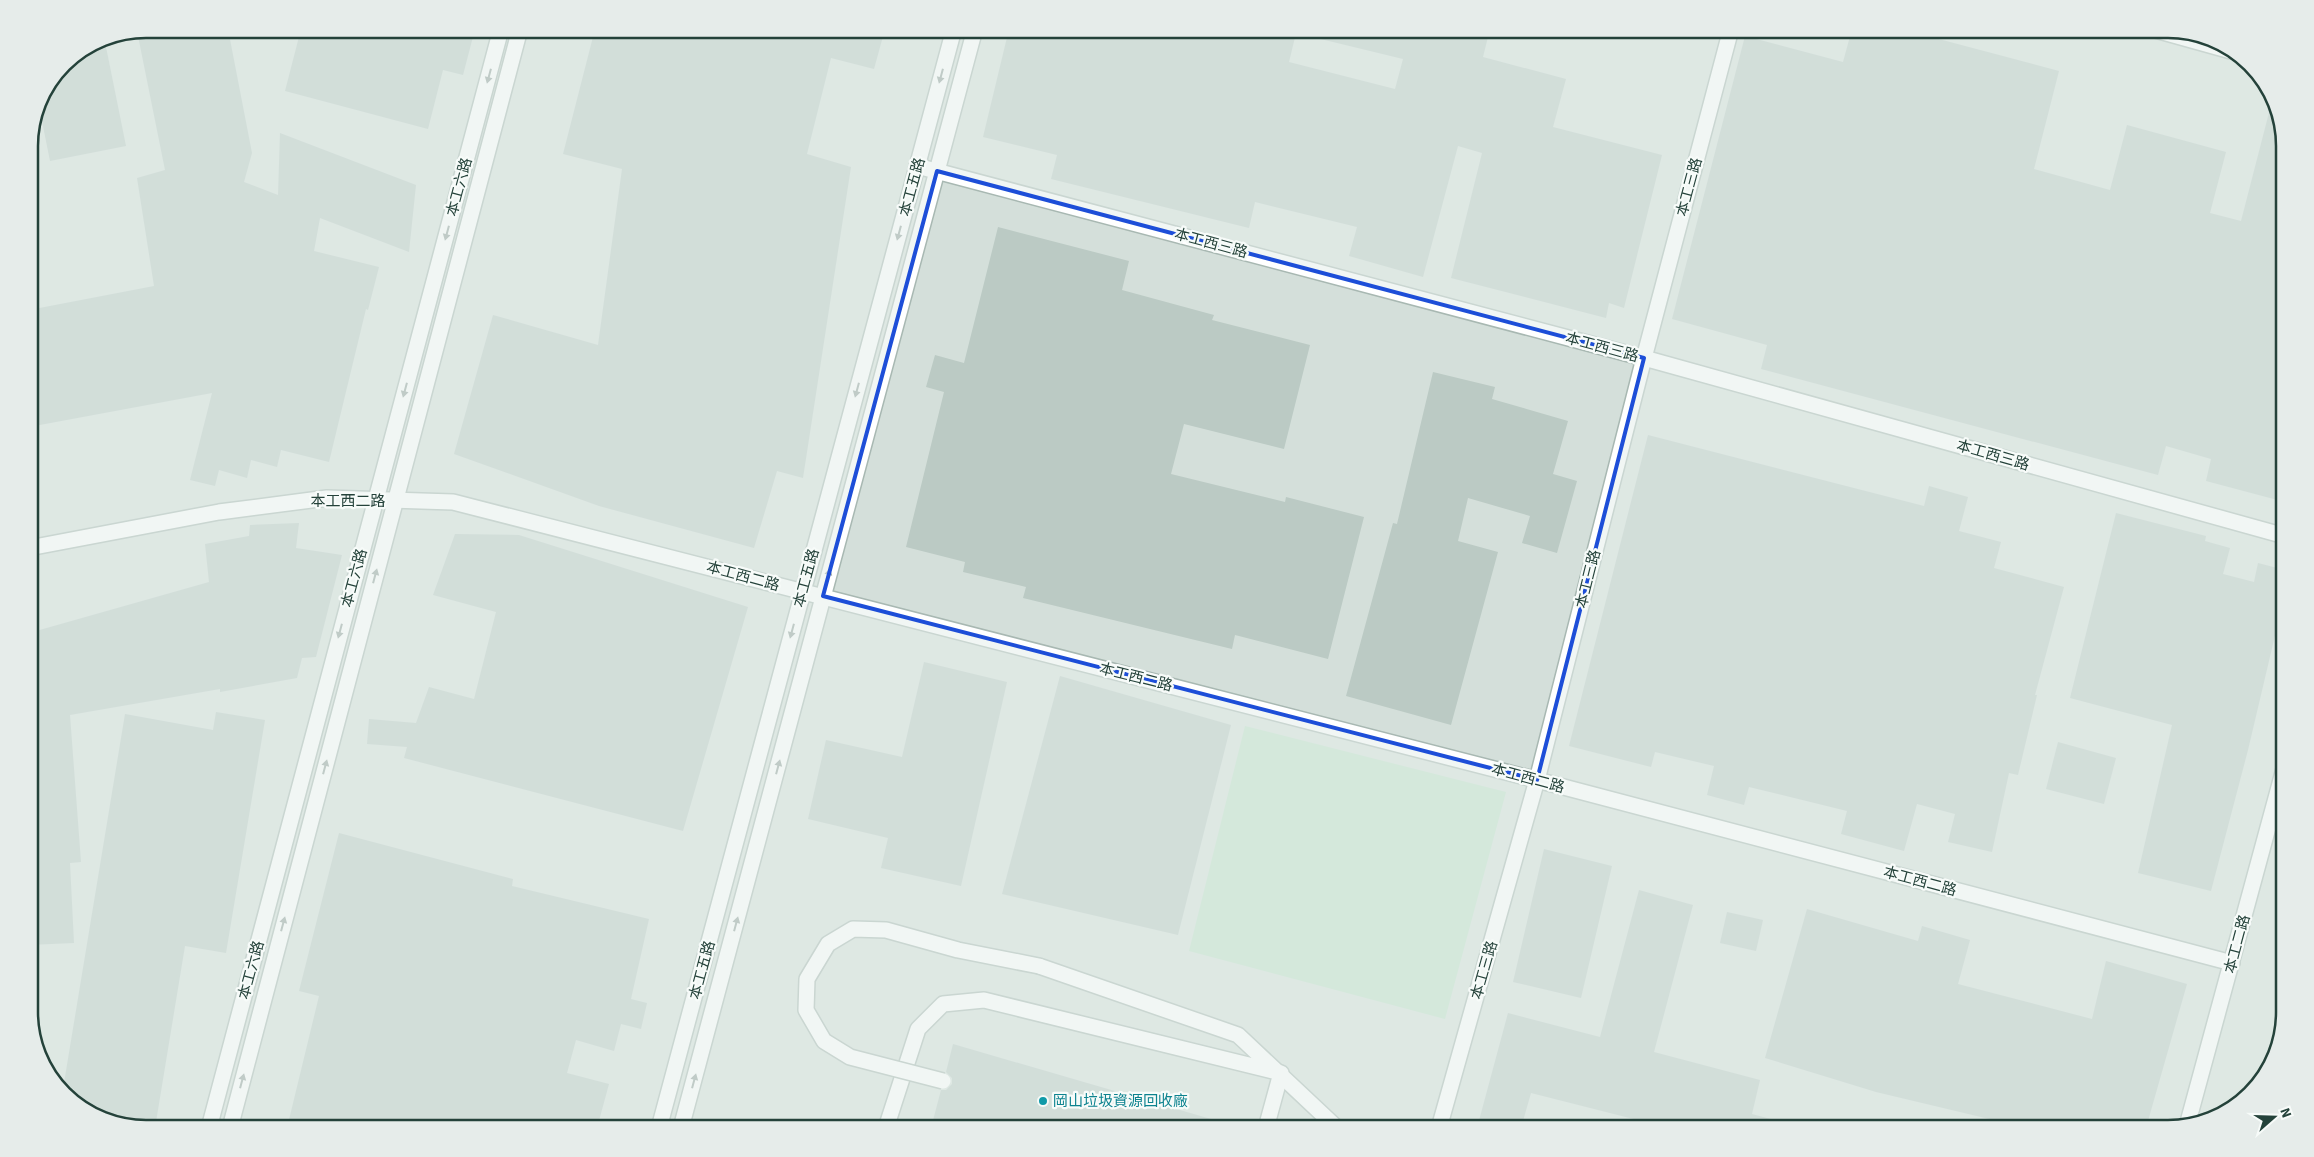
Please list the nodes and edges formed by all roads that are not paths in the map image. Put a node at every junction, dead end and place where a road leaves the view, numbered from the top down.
1 (499, 38) edge
2 (518, 38) edge
3 (952, 38) edge
4 (973, 38) edge
5 (1730, 38) edge
6 (2192, 40) edge
7 (2204, 44) edge
8 (917, 166) junction
9 (937, 171) junction
10 (1644, 358) junction
11 (375, 500) junction
12 (394, 501) junction
13 (2276, 534) edge
14 (38, 546) edge
15 (803, 591) junction
16 (823, 596) junction
17 (1537, 780) junction
18 (2276, 799) edge
19 (2232, 963) junction
20 (1281, 1073) junction
21 (943, 1081) dead end
22 (2189, 1117) edge
23 (211, 1120) edge
24 (232, 1120) edge
25 (661, 1120) edge
26 (683, 1120) edge
27 (889, 1120) edge
28 (1268, 1120) edge
29 (1329, 1120) edge
30 (1441, 1120) edge

1 -> 11 street, 本工六路
2 - 12 street, 本工六路
3 -> 8 street, 本工五路
4 - 9 street, 本工五路
5 - 10 street, 本工三路
6 - 7 street
8 - 9 street, 本工西三路
8 -> 15 street, 本工五路
9 - 10 street, 本工西三路
16 -> 9 street, 本工五路
10 - 13 street, 本工西三路
10 - 17 street, 本工三路
11 - 12 street, 本工西二路
11 - 14 street, 本工西二路
11 -> 23 street, 本工六路
12 - 15 street, 本工西二路
24 -> 12 street, 本工六路
15 - 16 street, 本工西二路
15 -> 25 street, 本工五路
16 - 17 street, 本工西二路
26 -> 16 street, 本工五路
17 - 19 street, 本工西二路
17 - 30 street, 本工三路
18 - 19 street, 本工二路
19 - 22 street, 本工二路
20 - 21 street, bridge
20 - 27 street
20 - 28 street
20 - 29 street

